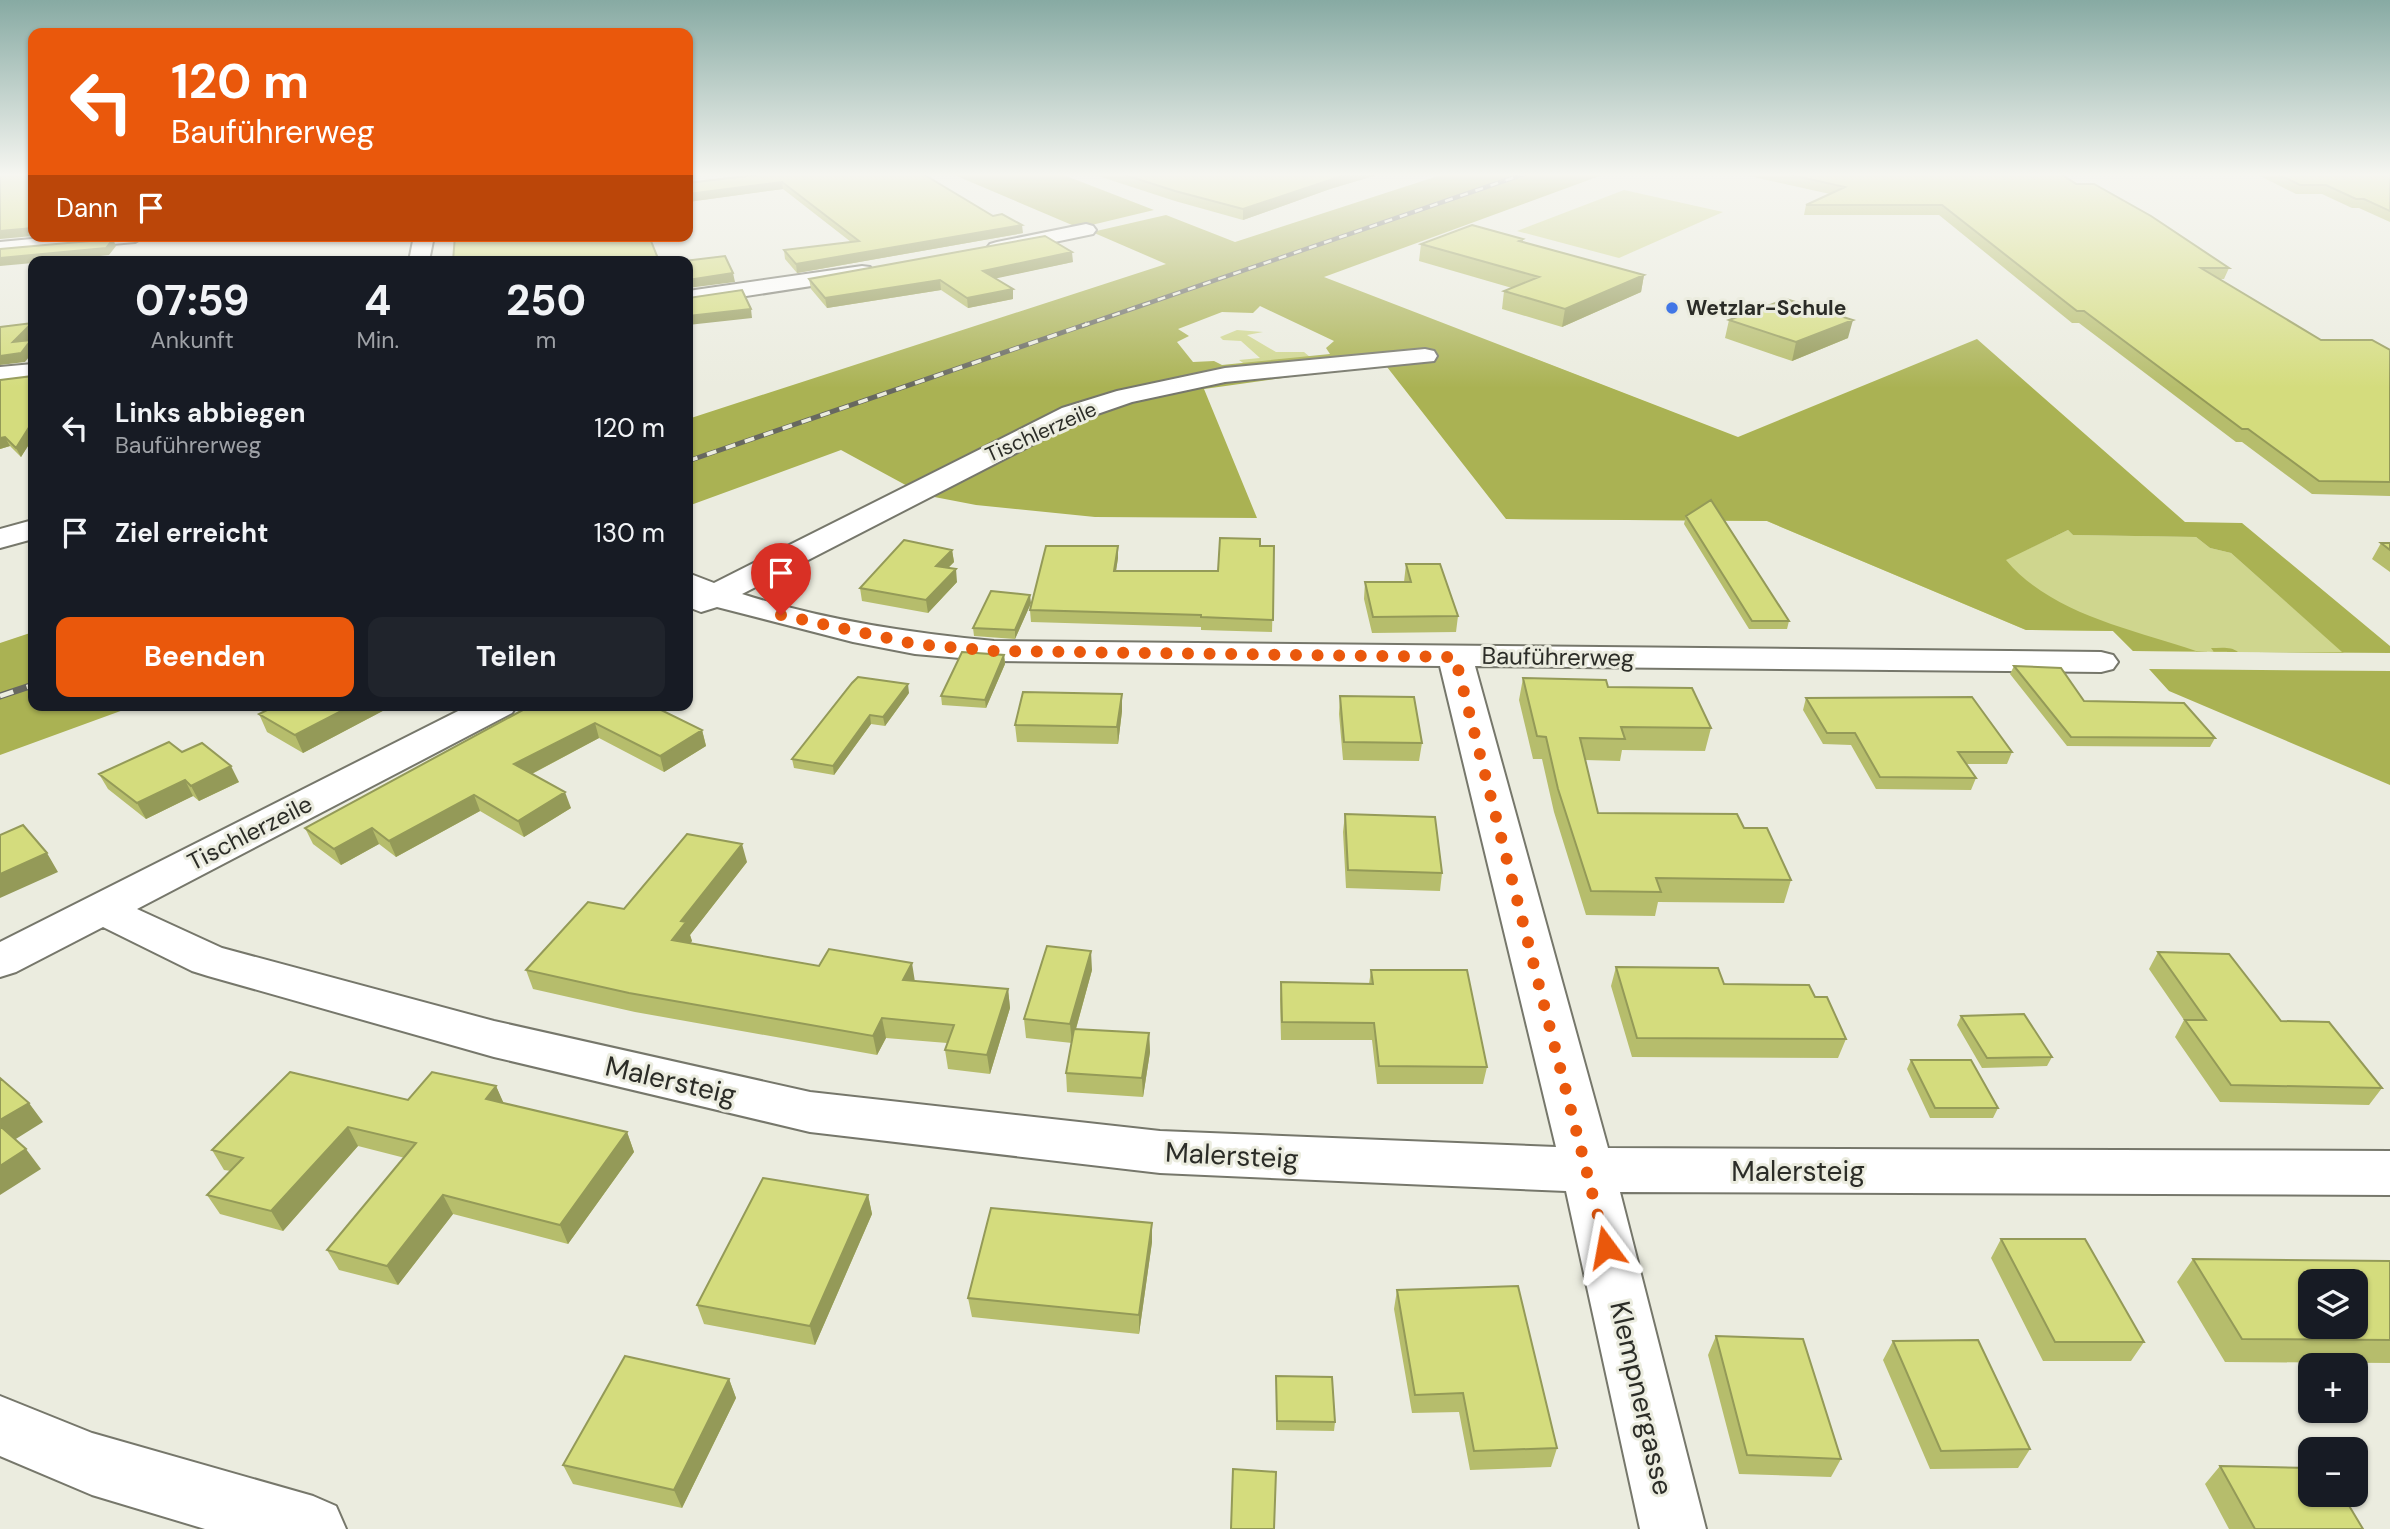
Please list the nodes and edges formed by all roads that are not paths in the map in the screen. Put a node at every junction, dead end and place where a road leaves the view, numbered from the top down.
1 (30, 245) edge
2 (1009, 245) edge
3 (0, 248) edge
4 (981, 251) edge
5 (880, 269) edge
6 (693, 297) edge
7 (1425, 356) dead end
8 (28, 371) edge
9 (0, 374) edge
10 (28, 531) edge
11 (0, 539) edge
12 (696, 596) edge
13 (1455, 657) junction
14 (2101, 662) dead end
15 (487, 711) edge
16 (109, 906) junction
17 (0, 961) edge
18 (1588, 1170) junction
19 (2390, 1173) edge
20 (0, 1426) edge
21 (313, 1529) edge
22 (1673, 1529) edge

1 - 3 street
2 - 4 street
5 - 6 street
7 - 12 street, Tischlerzeile
8 - 9 street
10 - 11 street
12 - 13 street, Bauführerweg
13 - 14 street, Bauführerweg
13 - 18 street, Klempnergasse
15 - 16 street, Tischlerzeile
16 - 17 street, Tischlerzeile
16 - 18 street, Malersteig
18 - 19 street, Malersteig
18 - 22 street, Klempnergasse
20 - 21 street

